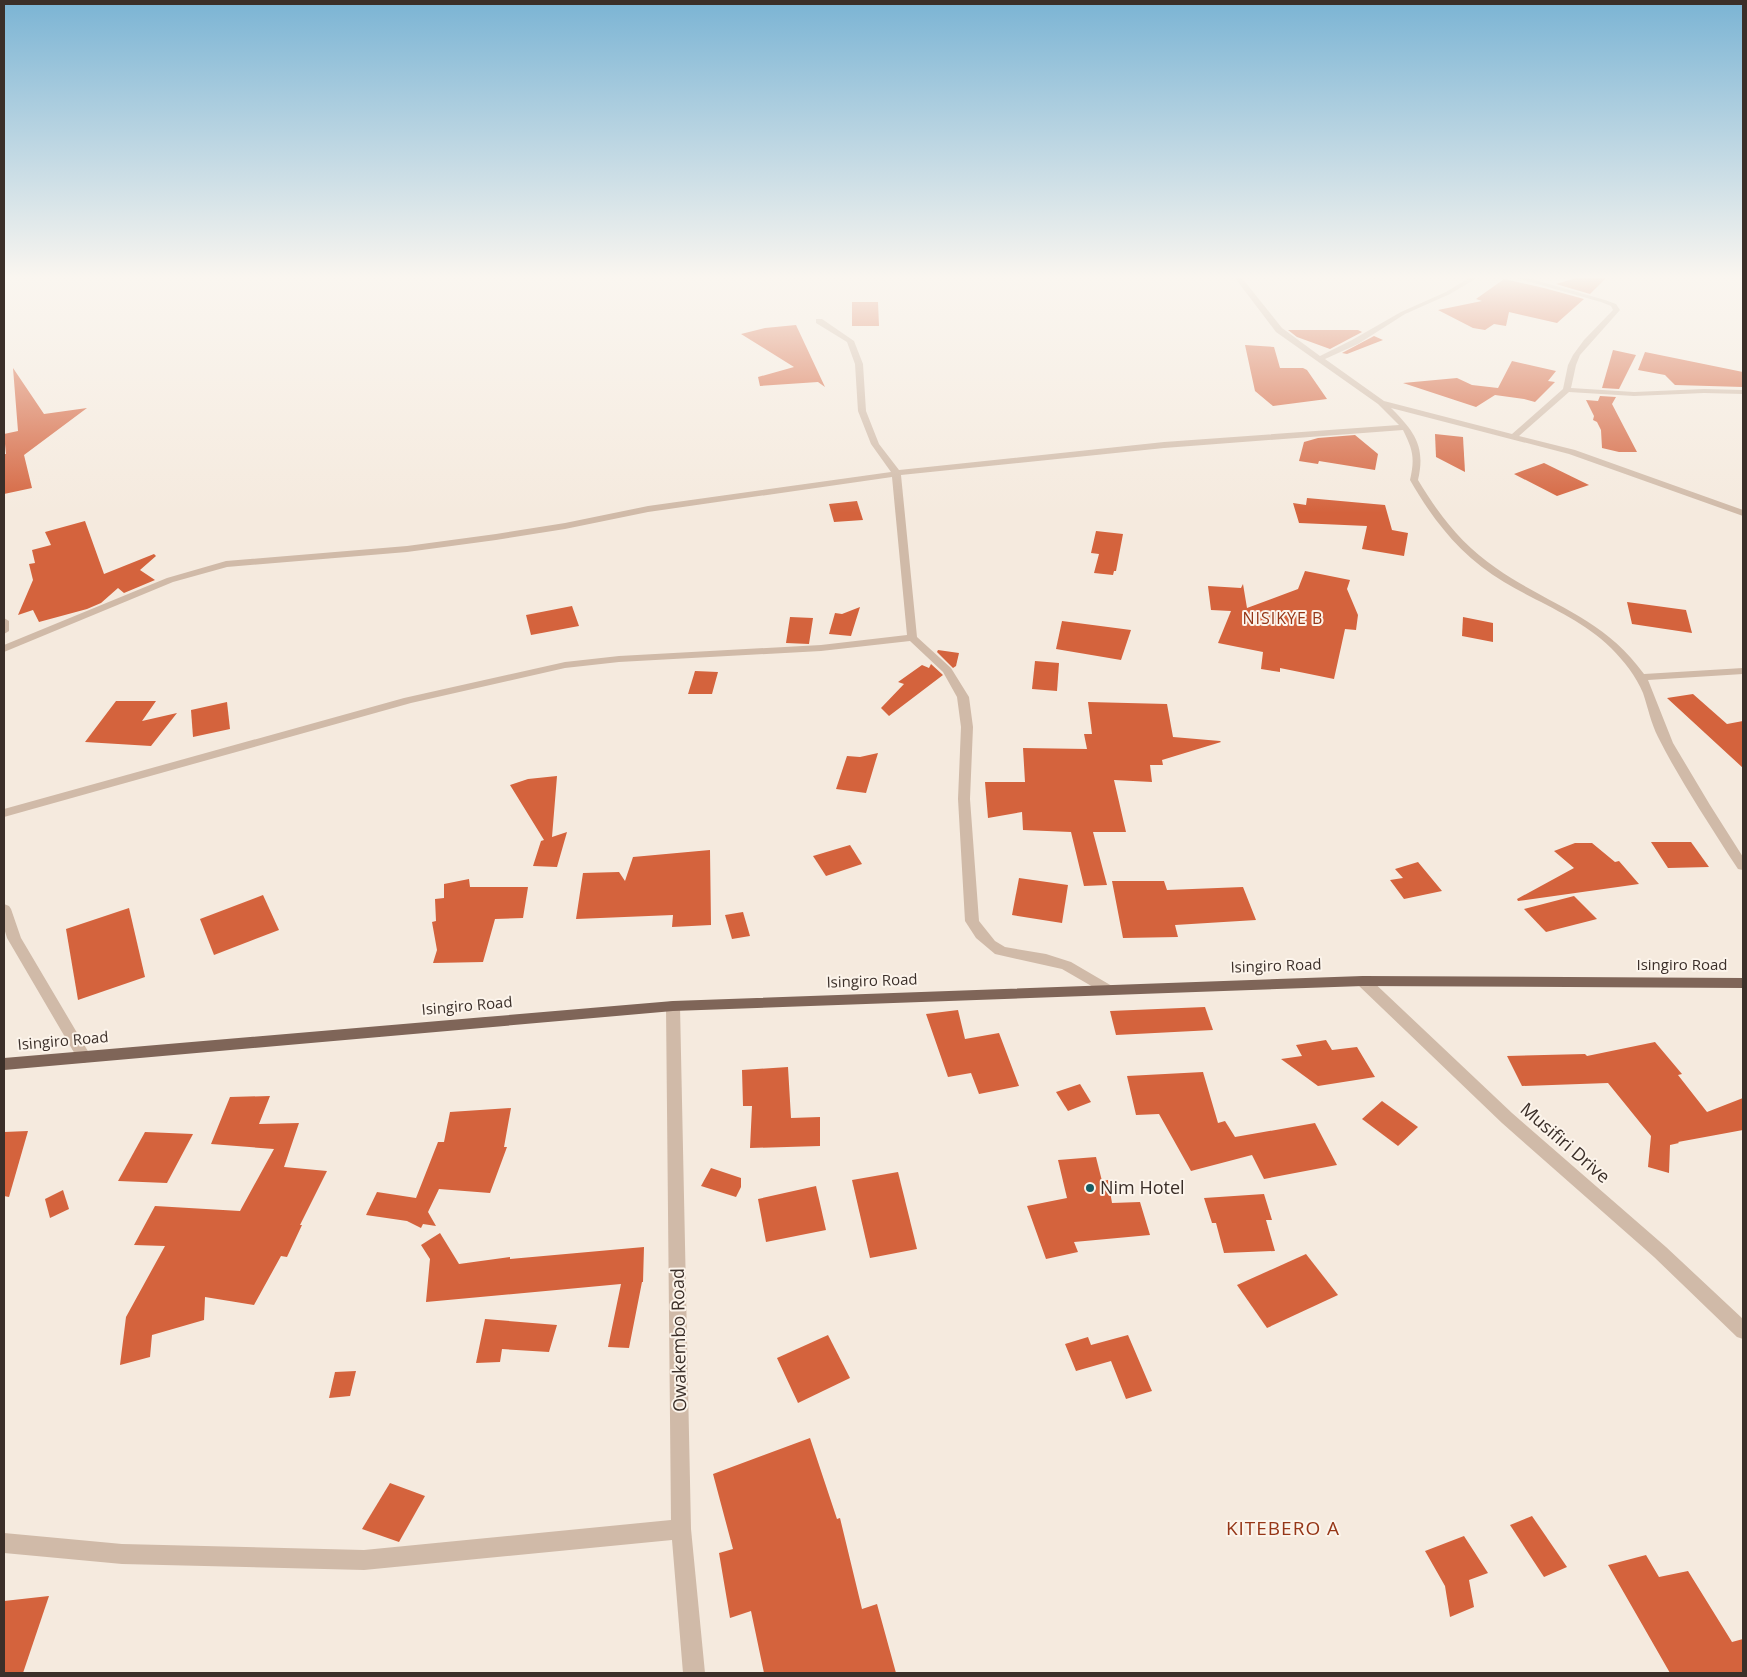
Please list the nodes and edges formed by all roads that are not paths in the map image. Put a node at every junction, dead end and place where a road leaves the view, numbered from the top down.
1 (856, 356) edge
2 (1315, 356) edge
3 (1325, 356) edge
4 (1577, 356) edge
5 (1319, 359) junction
6 (1567, 390) junction
7 (1743, 392) edge
8 (1381, 402) junction
9 (1406, 426) junction
10 (1514, 436) junction
11 (896, 473) junction
12 (1743, 513) edge
13 (4, 621) edge
14 (4, 631) edge
15 (912, 638) junction
16 (4, 649) edge
17 (1743, 671) edge
18 (1640, 677) junction
19 (4, 813) edge
20 (1743, 866) edge
21 (4, 908) edge
22 (1363, 980) junction
23 (1743, 983) edge
24 (1107, 990) junction
25 (673, 1006) junction
26 (84, 1057) junction
27 (4, 1064) edge
28 (1743, 1331) edge
29 (681, 1529) junction
30 (4, 1542) edge
31 (694, 1673) edge

1 - 11 street
2 - 5 street
3 - 5 street
4 - 6 street
5 - 8 street
6 - 7 street
6 - 10 street
8 - 9 street
8 - 10 street
9 - 11 street
9 - 18 street
10 - 12 street
11 - 15 street
11 - 16 street
13 - 14 street
15 - 19 street
15 - 24 street
17 - 18 street
18 - 20 street
21 - 26 street
22 - 23 main road, Isingiro Road
22 - 24 main road, Isingiro Road
22 - 28 street, Musifiri Drive
24 - 25 main road, Isingiro Road
25 - 26 main road, Isingiro Road
25 - 29 street, Owakembo Road
26 - 27 main road, Isingiro Road
29 - 30 street
29 - 31 street, Owakembo Road

